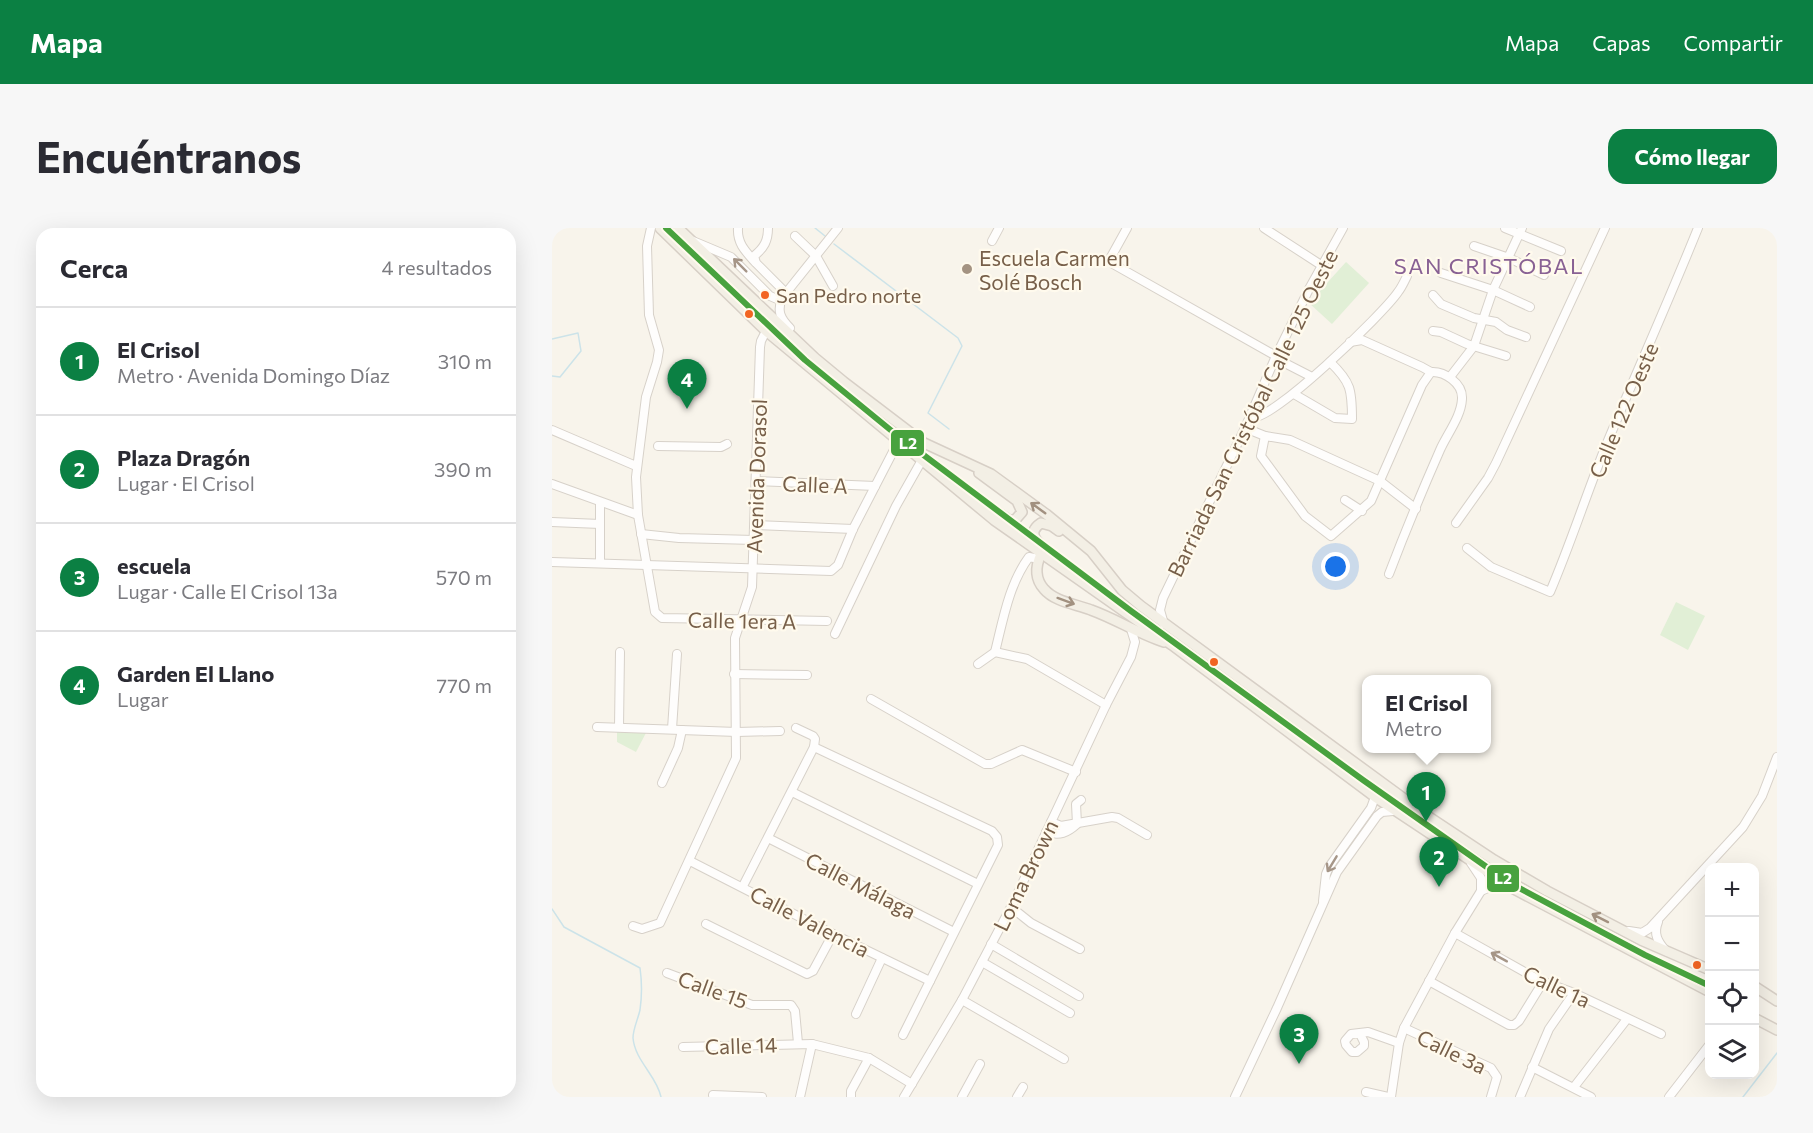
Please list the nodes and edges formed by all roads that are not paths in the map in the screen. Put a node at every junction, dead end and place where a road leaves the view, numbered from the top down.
1 (651, 228) edge
2 (660, 228) edge
3 (678, 228) edge
4 (738, 228) edge
5 (768, 228) edge
6 (838, 228) edge
7 (999, 228) edge
8 (1127, 228) edge
9 (1264, 228) edge
10 (1343, 228) edge
11 (1505, 228) edge
12 (1605, 228) edge
13 (1698, 228) edge
14 (1521, 231) edge
15 (795, 236) dead end
16 (691, 240) junction
17 (992, 241) dead end
18 (1474, 246) dead end
19 (1561, 251) dead end
20 (816, 256) junction
21 (1509, 258) junction
22 (756, 263) junction
23 (1321, 265) junction
24 (1441, 273) dead end
25 (1544, 275) dead end
26 (1407, 276) dead end
27 (833, 286) dead end
28 (1493, 290) junction
29 (1433, 295) dead end
30 (784, 296) junction
31 (1530, 307) dead end
32 (1482, 319) junction
33 (766, 331) junction
34 (1433, 331) dead end
35 (1526, 337) dead end
36 (1350, 342) junction
37 (1474, 346) junction
38 (1506, 356) dead end
39 (1276, 357) junction
40 (815, 358) junction
41 (1330, 362) junction
42 (1431, 372) junction
43 (1450, 377) junction
44 (1312, 378) junction
45 (1294, 394) junction
46 (1250, 418) junction
47 (1245, 428) junction
48 (552, 430) edge
49 (1265, 436) junction
50 (898, 442) junction
51 (727, 444) dead end
52 (658, 446) dead end
53 (921, 459) junction
54 (959, 460) junction
55 (636, 466) junction
56 (756, 481) junction
57 (1380, 481) junction
58 (552, 484) edge
59 (875, 486) junction
60 (957, 488) junction
61 (1345, 500) dead end
62 (600, 502) junction
63 (1416, 509) junction
64 (1362, 511) junction
65 (638, 514) junction
66 (552, 522) edge
67 (1456, 523) dead end
68 (600, 524) junction
69 (754, 525) junction
70 (853, 530) junction
71 (641, 534) junction
72 (754, 540) junction
73 (1467, 548) dead end
74 (1040, 556) junction
75 (552, 562) edge
76 (600, 563) junction
77 (647, 563) junction
78 (1105, 568) junction
79 (754, 569) junction
80 (1389, 574) dead end
81 (1103, 596) junction
82 (1163, 598) junction
83 (1141, 606) junction
84 (741, 620) junction
85 (827, 621) dead end
86 (1164, 624) junction
87 (1131, 629) junction
88 (835, 634) dead end
89 (1152, 638) junction
90 (1172, 645) junction
91 (1135, 647) junction
92 (620, 652) dead end
93 (995, 652) junction
94 (677, 654) dead end
95 (978, 664) dead end
96 (734, 674) junction
97 (807, 675) dead end
98 (871, 699) dead end
99 (1106, 705) junction
100 (597, 726) dead end
101 (619, 727) junction
102 (796, 728) dead end
103 (672, 729) junction
104 (682, 730) junction
105 (780, 730) dead end
106 (737, 732) junction
107 (814, 747) junction
108 (1777, 757) edge
109 (1076, 772) junction
110 (662, 783) dead end
111 (792, 792) junction
112 (1375, 797) junction
113 (1081, 800) dead end
114 (1393, 811) junction
115 (1051, 822) junction
116 (1077, 824) junction
117 (1046, 832) junction
118 (1147, 835) dead end
119 (1357, 836) junction
120 (768, 838) junction
121 (690, 861) junction
122 (1470, 862) junction
123 (978, 884) junction
124 (743, 886) junction
125 (1512, 888) junction
126 (1481, 891) junction
127 (1011, 907) junction
128 (1659, 920) junction
129 (706, 924) dead end
130 (633, 926) dead end
131 (1619, 928) junction
132 (954, 932) junction
133 (1455, 933) junction
134 (833, 934) junction
135 (991, 944) junction
136 (1080, 949) dead end
137 (1668, 953) junction
138 (882, 958) junction
139 (982, 962) junction
140 (1705, 968) edge
141 (667, 973) dead end
142 (930, 981) junction
143 (1429, 981) junction
144 (1543, 982) junction
145 (1759, 987) edge
146 (1705, 989) edge
147 (1759, 989) edge
148 (1574, 993) junction
149 (1777, 994) edge
150 (1079, 996) dead end
151 (962, 1000) junction
152 (1777, 1001) edge
153 (1070, 1013) dead end
154 (856, 1014) dead end
155 (1759, 1018) edge
156 (1628, 1019) junction
157 (1759, 1019) edge
158 (1777, 1024) edge
159 (1404, 1028) junction
160 (1777, 1030) edge
161 (1360, 1034) dead end
162 (1661, 1034) dead end
163 (903, 1035) dead end
164 (798, 1043) junction
165 (1399, 1043) junction
166 (812, 1044) junction
167 (683, 1047) dead end
168 (1705, 1050) edge
169 (869, 1058) junction
170 (1064, 1059) dead end
171 (980, 1064) dead end
172 (1532, 1066) junction
173 (912, 1084) junction
174 (1023, 1087) dead end
175 (1574, 1087) junction
176 (1366, 1092) dead end
177 (713, 1095) dead end
178 (762, 1097) edge
179 (800, 1097) edge
180 (851, 1097) edge
181 (904, 1097) edge
182 (962, 1097) edge
183 (1017, 1097) edge
184 (1235, 1097) edge
185 (1389, 1097) edge
186 (1491, 1097) edge
187 (1520, 1097) edge
188 (1591, 1097) edge
189 (1669, 1097) edge

1 - 55 street
2 - 33 main road
3 - 16 main road
4 - 22 street
5 - 22 street
6 - 20 street
7 - 17 street
8 - 39 street
9 - 23 street
10 - 23 street, Barriada San Cristóbal Calle 125 Oeste
11 - 14 street
12 - 67 street
13 - 73 street, Calle 122 Oeste
14 - 19 street
14 - 21 street
15 - 20 street
30 -> 16 street
16 - 40 main road
18 - 21 street
20 - 27 street
20 - 30 street
21 - 25 street
21 - 28 street
22 - 30 street
23 - 39 street, Barriada San Cristóbal Calle 125 Oeste
24 - 28 street
26 - 36 street
28 - 31 street
28 - 32 street
29 - 32 street
30 - 40 street
32 - 35 street
32 - 37 street
33 - 50 main road
33 - 56 street, Avenida Dorasol
34 - 37 street
36 - 41 street
36 - 42 street
37 - 38 street
37 - 43 street
39 - 44 street
39 - 46 street, Barriada San Cristóbal Calle 125 Oeste
40 - 54 main road
41 - 44 street
41 - 45 street
42 - 43 street
42 - 57 street
43 - 63 street
44 - 45 street
45 - 46 street
46 - 47 street, Barriada San Cristóbal Calle 125 Oeste
47 - 49 street
47 - 82 street, Barriada San Cristóbal Calle 125 Oeste
48 - 55 street
49 - 57 street
49 - 64 street
50 - 53 main road
50 - 59 street
51 - 52 street
53 - 60 main road
53 - 88 street
54 - 60 main road
78 -> 54 main road
55 - 65 street
56 - 59 street, Calle A
56 - 69 street, Avenida Dorasol
57 - 63 street
57 - 64 street
58 - 62 street
59 - 70 street
60 - 74 main road
61 - 64 street
62 - 65 street
62 - 68 street
63 - 80 street
65 - 71 street
66 - 68 street
68 - 76 street
69 - 70 street
69 - 72 street, Avenida Dorasol
70 - 79 street
71 - 72 street
71 - 77 street
72 - 79 street, Avenida Dorasol
74 - 81 main road
74 -> 87 main road
74 - 93 street
75 - 76 street
76 - 77 street
77 - 79 street
77 - 84 street, Calle 1era A
78 - 81 main road
78 - 83 main road
79 - 84 street, Avenida Dorasol
81 - 90 main road
82 - 83 street, Barriada San Cristóbal Calle 125 Oeste
82 - 86 street, Barriada San Cristóbal Calle 125 Oeste
83 - 86 main road
84 - 85 street, Calle 1era A
84 - 96 street, Avenida Dorasol
131 -> 86 main road
87 - 89 main road
87 - 91 street
89 - 90 main road
89 - 91 street
90 - 112 main road
91 - 99 street, Loma Brown
92 - 101 street
93 - 95 street
93 - 99 street
94 - 103 street
96 - 97 street
96 - 106 street, Avenida Dorasol
98 - 109 street
99 - 109 street, Loma Brown
100 - 101 street
101 - 103 street
102 - 107 street
103 - 104 street
104 - 106 street
104 - 110 street
105 - 106 street
106 - 121 street, Avenida Dorasol
107 - 111 street
107 - 123 street
108 - 128 street
109 - 115 street, Loma Brown
111 - 120 street
111 - 123 street
112 - 114 main road
112 - 119 street
113 - 116 street
114 - 119 street
114 - 122 main road
115 - 116 street
115 - 117 street, Loma Brown
116 - 117 street
116 - 118 street
117 - 127 street, Loma Brown
119 - 184 street
120 - 124 street
120 - 132 street, Calle Málaga
121 - 124 street, Calle Valencia
121 - 130 street, Avenida Dorasol
122 - 125 main road
122 - 126 street
123 - 132 street
124 - 134 street, Calle Valencia
125 - 126 street
125 - 146 main road
126 - 133 street
127 - 135 street, Loma Brown
127 - 136 street
128 - 131 street
128 - 137 street
129 - 134 street
131 - 137 main road
132 - 142 street
133 - 143 street
144 -> 133 street, Calle 1a
134 - 138 street, Calle Valencia
135 - 139 street, Loma Brown
135 - 150 street
137 - 140 main road
138 - 142 street, Calle Valencia
138 - 154 street
139 - 151 street, Loma Brown
139 - 153 street
141 - 164 street, Calle 15
142 - 163 street
143 - 144 street
143 - 159 street
144 - 148 street, Calle 1a
145 - 149 main road
147 - 152 main road
148 - 156 street, Calle 1a
148 - 172 street
151 - 170 street
151 - 173 street, Loma Brown
155 - 158 main road
156 - 162 street, Calle 1a
156 - 175 street
157 - 160 main road
159 - 165 street
159 - 186 street, Calle 3a
161 - 165 street
164 - 166 street, Calle 14
164 - 167 street, Calle 14
165 - 185 street
166 - 169 street, Calle 14
166 - 179 street
168 - 189 street
169 - 173 street, Calle 14
169 - 180 street
171 - 182 street
172 - 175 street
172 - 187 street
173 - 181 street, Loma Brown
174 - 183 street
175 - 188 street
176 - 185 street
177 - 178 street

